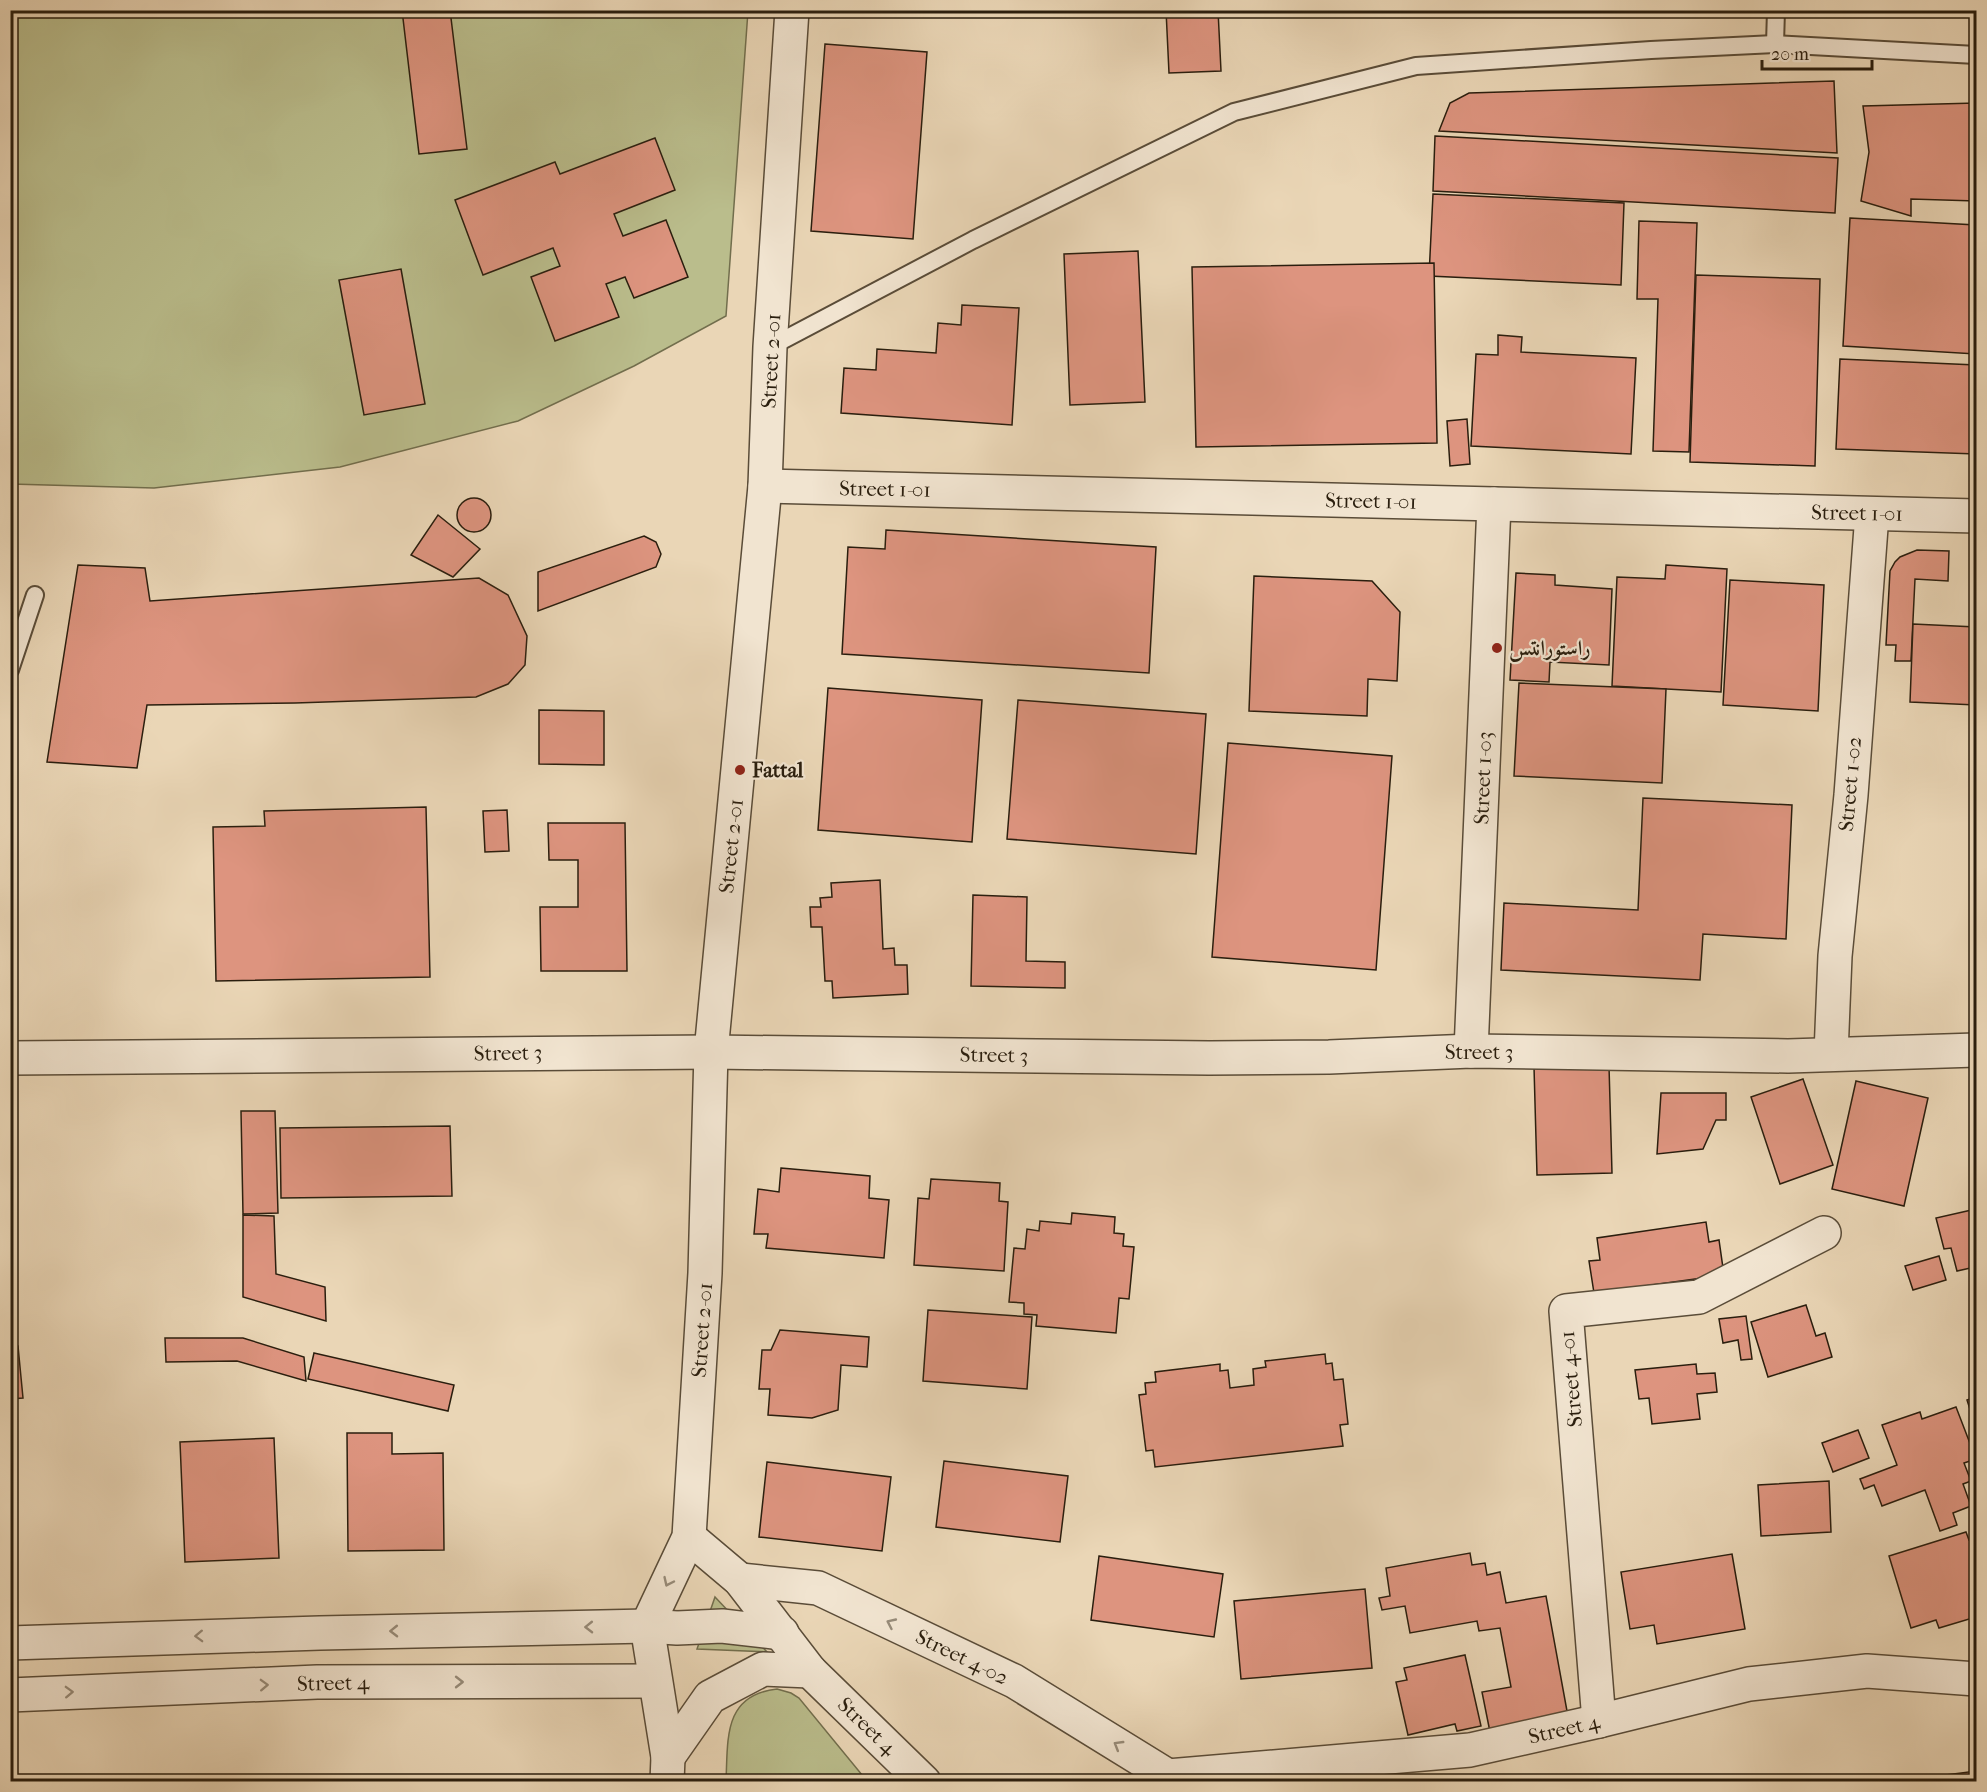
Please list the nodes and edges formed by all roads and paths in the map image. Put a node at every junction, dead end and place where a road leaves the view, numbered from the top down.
1 (792, 10) edge
2 (1776, 10) edge
3 (1775, 44) junction
4 (1977, 55) edge
5 (771, 348) junction
6 (765, 486) junction
7 (1494, 504) junction
8 (1872, 514) junction
9 (1977, 516) edge
10 (35, 595) dead end
11 (10, 670) edge
12 (1977, 1050) edge
13 (1472, 1051) junction
14 (711, 1052) junction
15 (1832, 1054) junction
16 (10, 1058) edge
17 (1824, 1233) dead end
18 (689, 1538) junction
19 (740, 1580) junction
20 (647, 1626) junction
21 (320, 1633) junction
22 (782, 1633) junction
23 (10, 1643) edge
24 (810, 1671) junction
25 (1977, 1679) edge
26 (655, 1681) junction
27 (317, 1682) junction
28 (10, 1695) edge
29 (1599, 1721) junction
30 (668, 1769) edge
31 (1159, 1779) edge
32 (924, 1782) edge

1 - 5 street, Street 2-01
2 - 3 lane
3 - 4 lane
3 - 5 lane
5 - 6 street, Street 2-01
6 - 7 street, Street 1-01
6 - 14 street, Street 2-01
7 - 8 street, Street 1-01
7 - 13 street, Street 1-03
8 - 9 street, Street 1-01
8 - 15 street, Street 1-02
10 - 11 lane
12 - 15 street, Street 3
13 - 14 street, Street 3
13 - 15 street, Street 3
14 - 16 street, Street 3
14 - 18 street, Street 2-01
17 - 29 street, Street 4-01
18 - 19 street, Street 4
18 -> 20 street
19 - 22 street, Street 4
31 -> 19 street, Street 4-02
20 -> 21 street
20 - 22 street
20 - 26 street
21 -> 23 street
21 - 27 street
22 - 24 street, Street 4
24 - 30 street
24 - 32 street, Street 4
25 - 29 street, Street 4
27 -> 26 street, Street 4
26 - 30 street
28 -> 27 street, Street 4
29 - 31 street, Street 4

